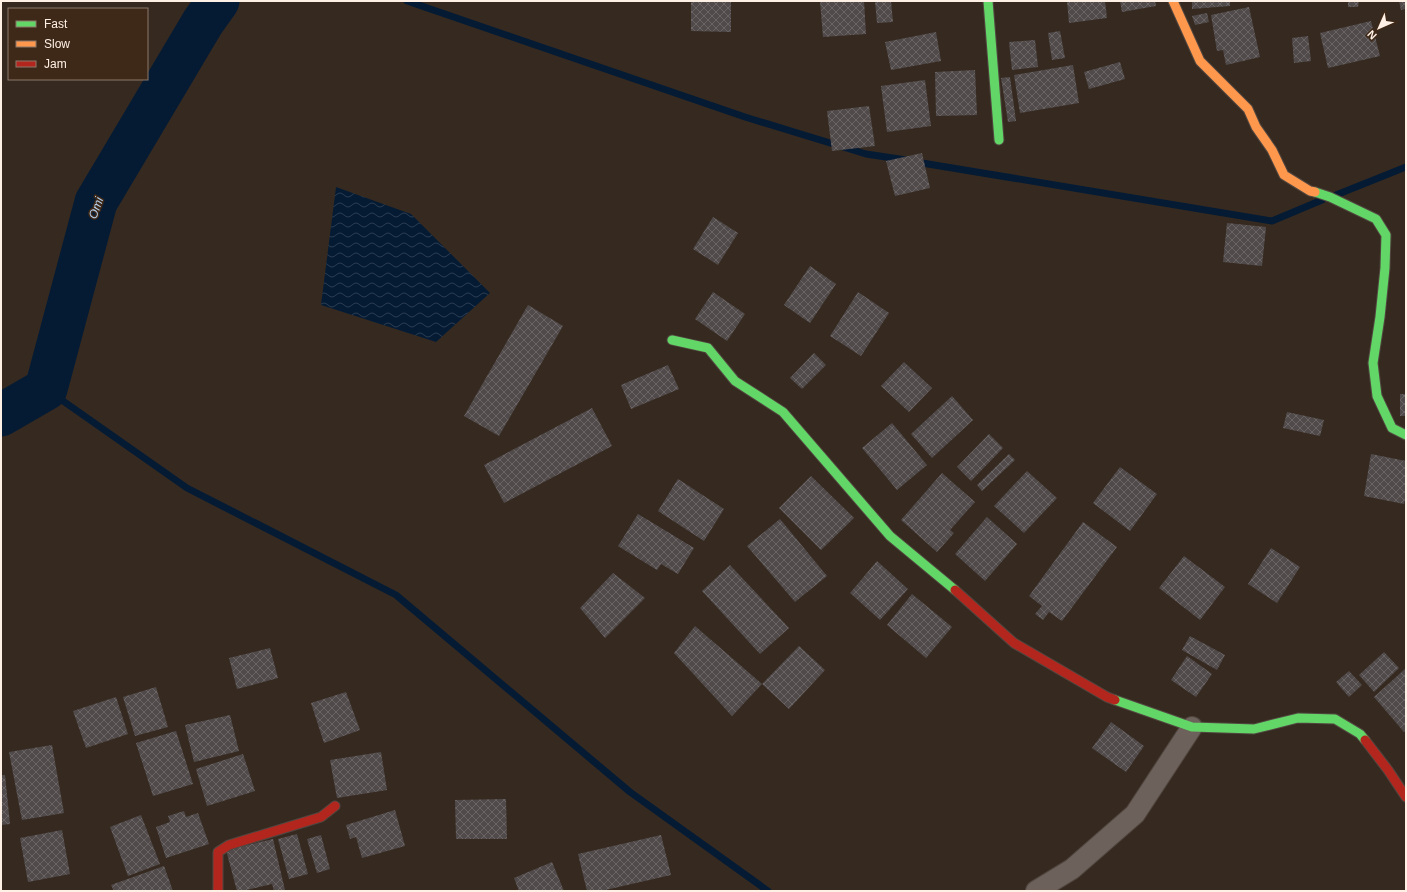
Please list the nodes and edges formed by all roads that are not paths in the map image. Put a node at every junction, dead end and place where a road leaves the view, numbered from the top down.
1 (988, 1) edge
2 (1173, 1) edge
3 (999, 140) dead end
4 (672, 340) dead end
5 (1406, 435) edge
6 (1192, 727) junction
7 (1406, 798) edge
8 (335, 806) dead end
9 (218, 891) edge
10 (1036, 891) edge

1 - 3 street
2 - 5 street
4 - 6 street
6 - 7 street
6 - 10 street
8 - 9 street

